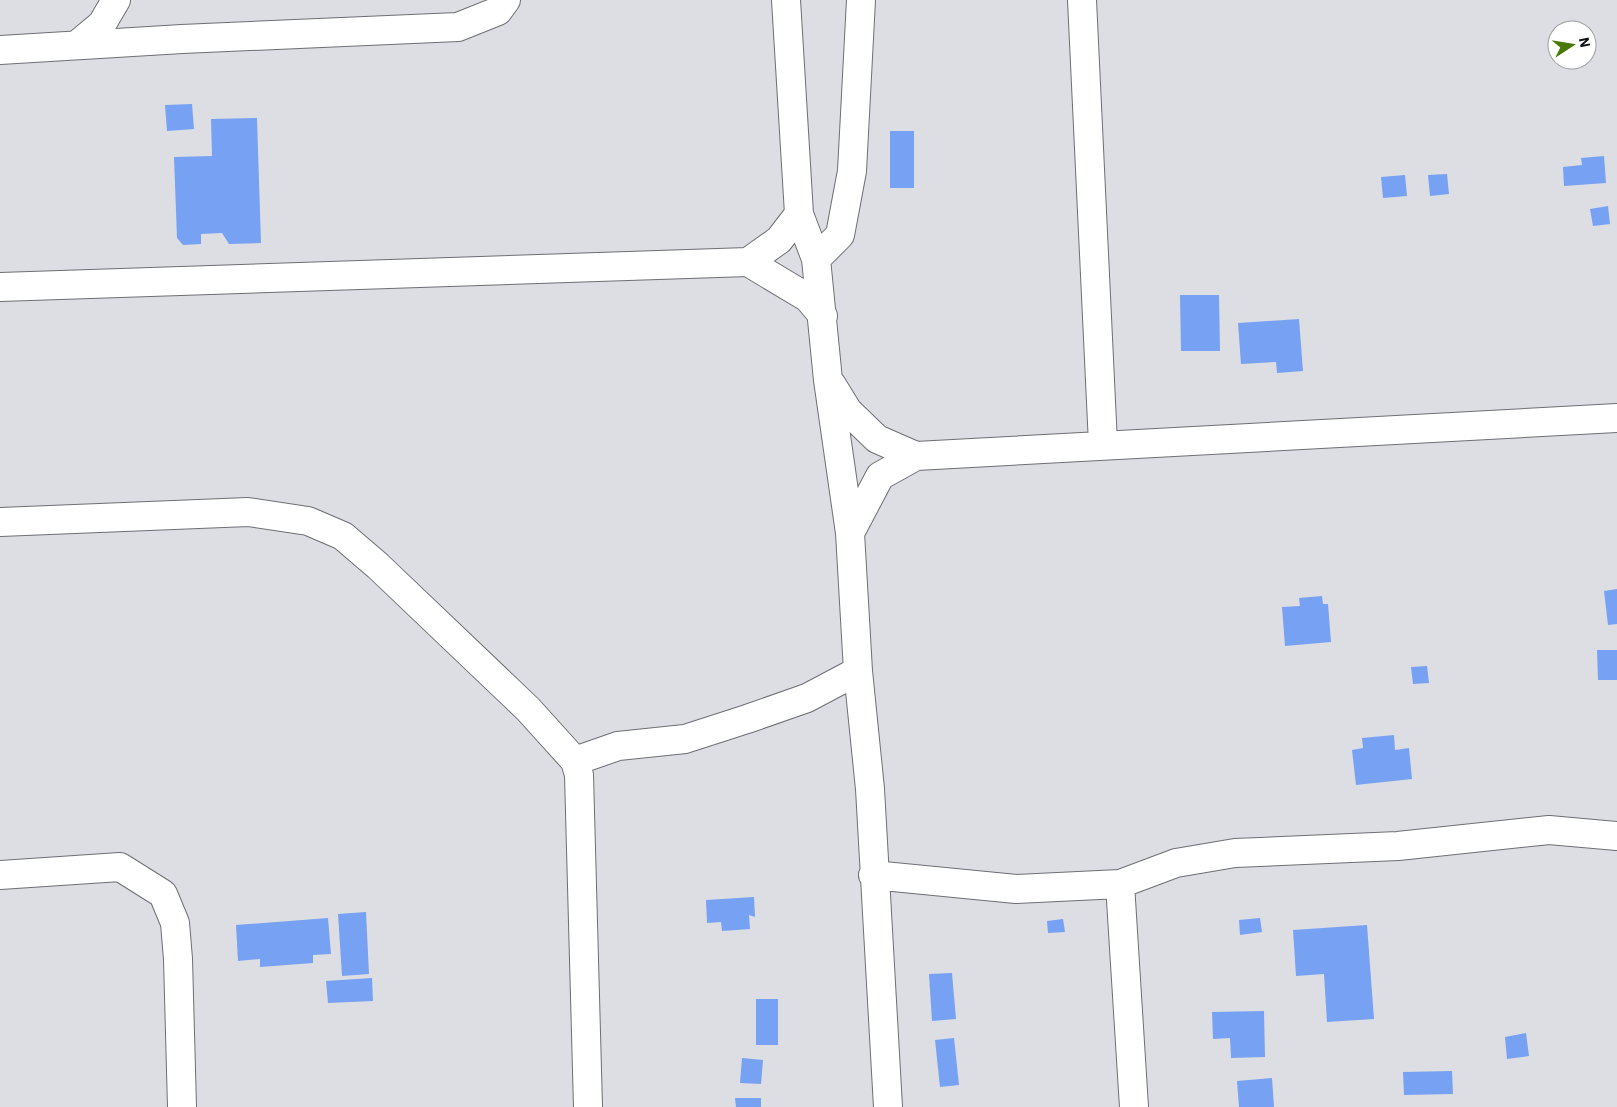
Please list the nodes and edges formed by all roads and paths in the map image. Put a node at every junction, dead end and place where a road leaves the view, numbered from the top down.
1 (116, 0) edge
2 (506, 0) edge
3 (786, 0) edge
4 (861, 0) edge
5 (1082, 0) edge
6 (78, 44) junction
7 (0, 50) edge
8 (799, 214) junction
9 (816, 259) junction
10 (748, 262) junction
11 (0, 287) edge
12 (823, 316) junction
13 (828, 380) junction
14 (1617, 418) edge
15 (1103, 444) junction
16 (916, 456) junction
17 (0, 522) edge
18 (850, 533) junction
19 (858, 671) junction
20 (575, 761) junction
21 (1617, 836) edge
22 (0, 875) edge
23 (873, 875) junction
24 (1120, 884) junction
25 (182, 1107) edge
26 (588, 1107) edge
27 (888, 1107) edge
28 (1134, 1107) edge

1 - 6 street
2 - 6 street
3 - 8 street
4 - 9 street
5 - 15 street
6 - 7 street
8 - 9 street
8 - 10 street
9 - 12 street
10 - 11 street
10 - 12 street
12 - 13 street
13 - 16 street
13 - 18 street
14 - 15 street
15 - 16 street
16 - 18 street
17 - 20 street
18 - 19 street
19 - 20 street
19 - 23 street
20 - 26 street
21 - 24 street
22 - 25 street
23 - 24 street
23 - 27 street
24 - 28 street

